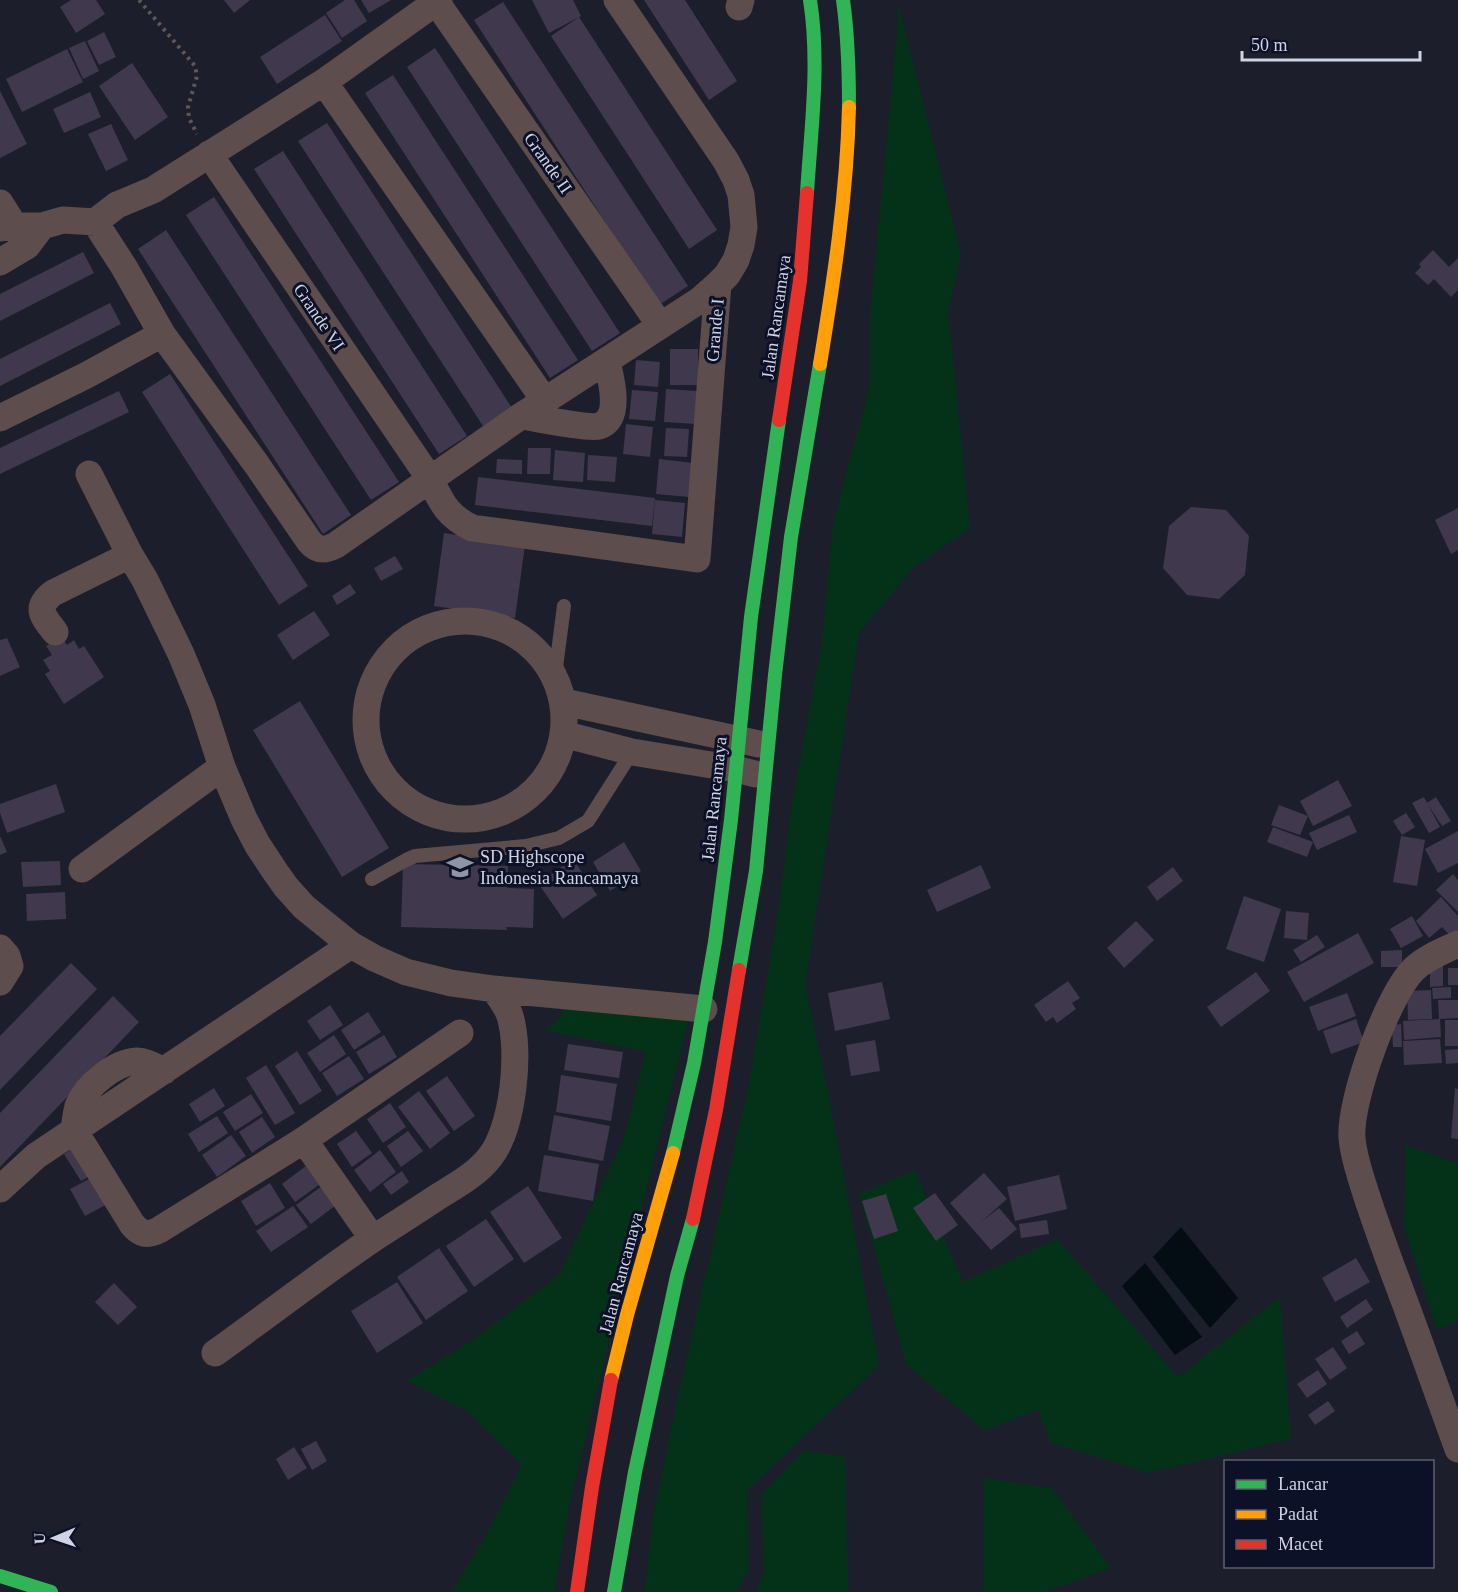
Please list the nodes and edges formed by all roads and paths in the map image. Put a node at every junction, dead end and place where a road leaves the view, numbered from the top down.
1 (139, 0) edge
2 (617, 0) edge
3 (810, 0) edge
4 (843, 0) edge
5 (437, 1) edge
6 (324, 82) junction
7 (209, 154) junction
8 (0, 203) edge
9 (95, 222) junction
10 (21, 232) edge
11 (0, 262) edge
12 (718, 284) junction
13 (660, 325) junction
14 (162, 334) junction
15 (607, 362) junction
16 (545, 401) junction
17 (521, 416) junction
18 (0, 418) edge
19 (89, 474) dead end
20 (430, 479) junction
21 (130, 555) junction
22 (697, 559) joint
23 (564, 606) dead end
24 (55, 632) dead end
25 (555, 675) junction
26 (564, 702) junction
27 (563, 734) junction
28 (739, 740) junction
29 (768, 746) junction
30 (632, 752) junction
31 (222, 767) junction
32 (736, 769) junction
33 (766, 777) junction
34 (82, 869) dead end
35 (372, 879) dead end
36 (1458, 944) edge
37 (351, 945) junction
38 (0, 948) edge
39 (0, 981) edge
40 (494, 989) junction
41 (704, 1009) junction
42 (460, 1034) dead end
43 (75, 1130) junction
44 (304, 1140) junction
45 (0, 1189) edge
46 (373, 1239) junction
47 (215, 1353) dead end
48 (1456, 1439) edge
49 (0, 1576) edge
50 (51, 1592) edge
51 (577, 1592) edge
52 (614, 1592) edge

1 - 7 path
2 - 12 street, Grande I
3 - 28 main road, Jalan Rancamaya
4 - 29 main road
5 - 6 street
5 - 13 street, Grande II
6 - 7 street
6 - 16 street
7 - 9 street
7 - 20 street, Grande VI
8 - 10 street
9 - 10 street
9 - 14 street
10 - 11 street
12 - 13 street
12 - 22 street, Grande I
13 - 15 street
14 - 18 street
14 - 20 street
15 - 16 street
15 - 17 street
16 - 17 street
17 - 20 street
19 - 21 street
20 - 22 street, Grande VI
21 - 24 street
21 - 31 street
23 - 25 lane
25 - 26 street
25 - 27 street
26 - 27 street
26 - 28 street
27 - 30 street
28 - 29 street
28 - 32 main road, Jalan Rancamaya
29 - 33 main road
30 - 32 street
30 - 35 lane
31 - 34 street
31 - 37 street
32 - 33 street
32 - 41 main road, Jalan Rancamaya
33 - 52 main road
36 - 48 street
37 - 40 street
37 - 43 street
38 - 39 street
40 - 41 street
40 - 46 street
41 - 51 main road, Jalan Rancamaya
42 - 44 street
43 - 44 street
43 - 45 street
44 - 46 street
46 - 47 street
49 - 50 main road

